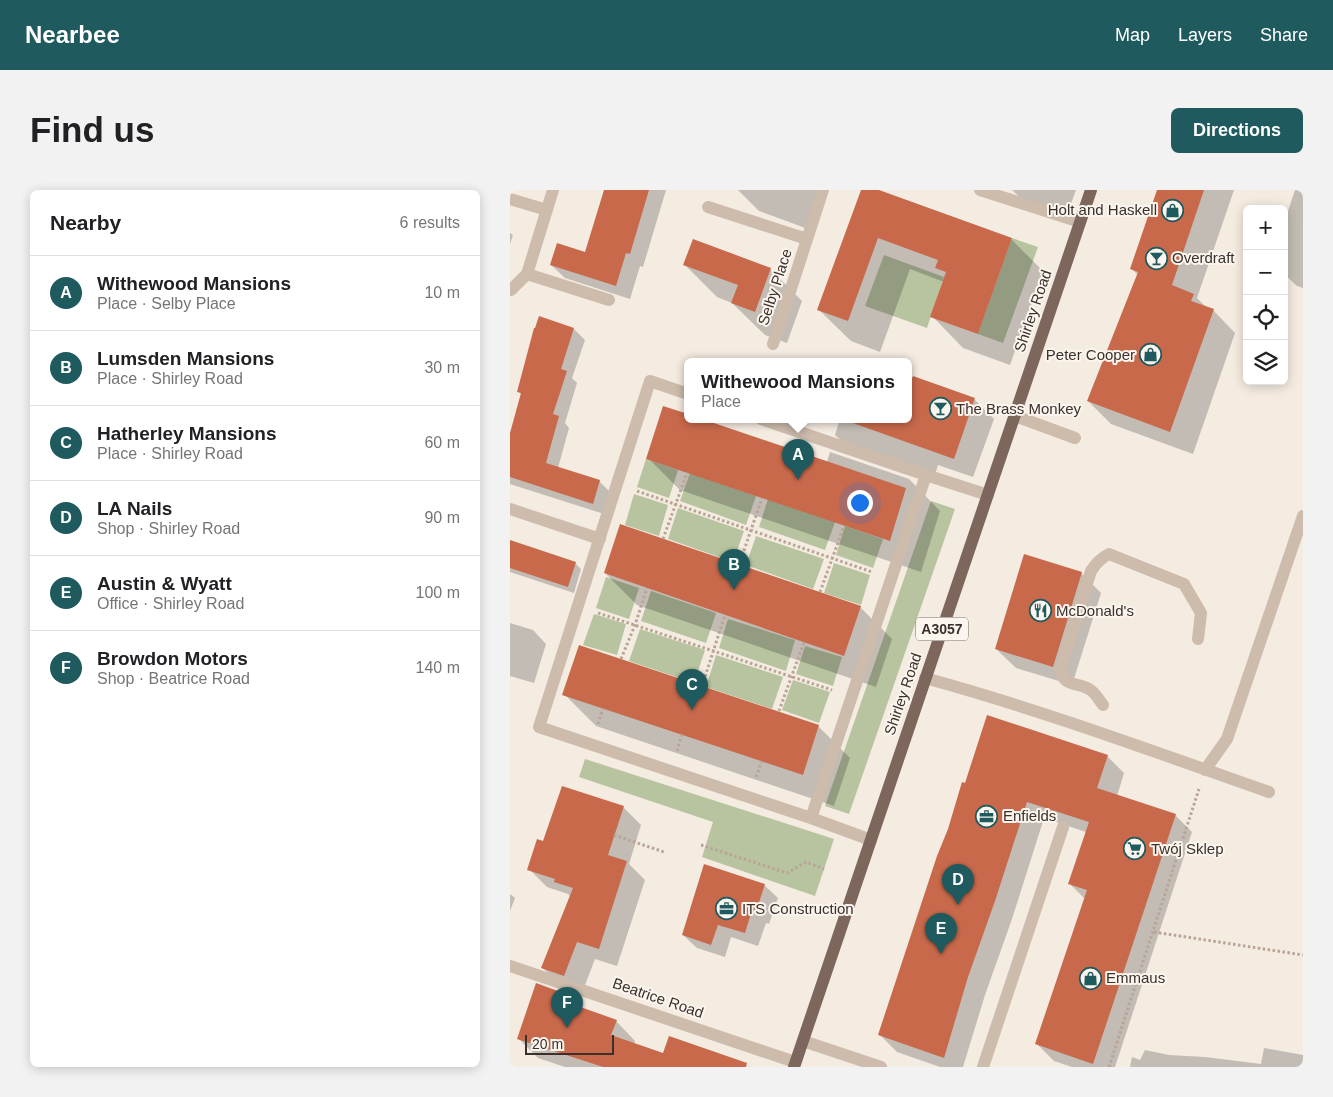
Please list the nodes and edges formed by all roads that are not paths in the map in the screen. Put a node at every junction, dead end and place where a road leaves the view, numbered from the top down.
1 (553, 190) edge
2 (823, 190) edge
3 (980, 190) edge
4 (1091, 190) edge
5 (510, 199) edge
6 (708, 207) dead end
7 (547, 210) junction
8 (1080, 222) junction
9 (807, 239) junction
10 (527, 274) junction
11 (511, 290) edge
12 (609, 300) dead end
13 (773, 344) dead end
14 (684, 393) edge
15 (1014, 416) junction
16 (772, 423) edge
17 (1074, 438) dead end
18 (926, 475) junction
19 (988, 495) junction
20 (510, 510) edge
21 (1303, 516) edge
22 (600, 539) junction
23 (1198, 639) dead end
24 (926, 678) junction
25 (1103, 705) dead end
26 (1205, 770) junction
27 (1269, 792) dead end
28 (811, 818) junction
29 (1063, 827) dead end
30 (871, 840) junction
31 (510, 966) edge
32 (803, 1040) junction
33 (795, 1064) edge
34 (881, 1067) edge
35 (983, 1067) edge

1 - 7 street
2 - 9 street, Selby Place
3 - 8 street
4 - 8 main road, Shirley Road / A3057
5 - 7 street
6 - 9 street, Selby Place
7 - 10 street
8 - 15 main road, Shirley Road / A3057
9 - 13 street, Selby Place
10 - 11 street
10 - 12 street
14 - 22 street
15 - 17 street
15 - 19 main road, Shirley Road / A3057
16 - 18 street
18 - 19 street
18 - 28 street
19 - 24 main road, Shirley Road / A3057
20 - 22 street
21 - 26 street
22 - 28 street
23 - 25 street
24 - 26 street
24 - 30 main road, Shirley Road / A3057
26 - 27 street
28 - 30 street
29 - 35 street
30 - 32 main road, Shirley Road / A3057
31 - 33 street, Beatrice Road
32 - 33 main road, Shirley Road / A3057
32 - 34 street

